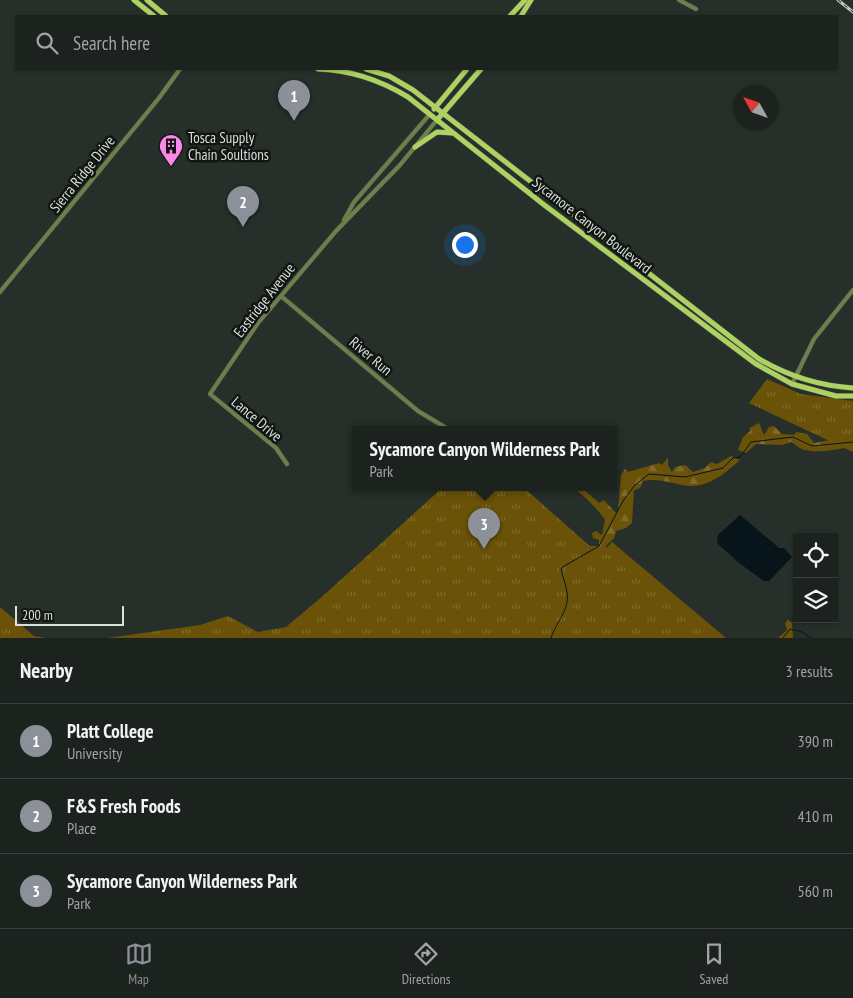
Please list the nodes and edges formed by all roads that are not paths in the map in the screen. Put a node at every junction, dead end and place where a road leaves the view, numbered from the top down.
1 (134, 0) edge
2 (147, 0) edge
3 (525, 0) edge
4 (531, 0) edge
5 (679, 0) edge
6 (696, 9) dead end
7 (153, 15) edge
8 (165, 15) edge
9 (511, 15) edge
10 (522, 15) edge
11 (179, 70) edge
12 (326, 70) edge
13 (369, 70) edge
14 (465, 70) edge
15 (480, 70) edge
16 (435, 107) junction
17 (430, 114) junction
18 (443, 114) junction
19 (437, 120) junction
20 (455, 134) junction
21 (415, 147) junction
22 (341, 225) junction
23 (853, 290) edge
24 (0, 292) edge
25 (282, 296) junction
26 (795, 377) junction
27 (792, 384) junction
28 (853, 388) edge
29 (210, 394) joint
30 (853, 396) edge
31 (443, 426) edge
32 (287, 464) dead end

1 - 7 main road
2 - 8 main road
3 - 9 main road
4 - 10 main road
5 - 6 street
11 - 24 street, Sierra Ridge Drive
12 - 17 main road, Sycamore Canyon Boulevard
13 - 16 main road, Sycamore Canyon Boulevard
14 - 16 main road, Eastridge Avenue
15 - 18 main road, Eastridge Avenue
16 - 17 main road, Eastridge Avenue
16 - 18 main road, Sycamore Canyon Boulevard
17 - 19 main road, Sycamore Canyon Boulevard
17 - 22 street, Eastridge Avenue
18 - 19 main road, Eastridge Avenue
18 - 26 main road, Sycamore Canyon Boulevard
19 - 20 main road, Sycamore Canyon Boulevard
19 - 21 street, Eastridge Avenue
20 - 21 main road
20 - 27 main road, Sycamore Canyon Boulevard
21 - 22 street, Eastridge Avenue
22 - 25 street, Eastridge Avenue
23 - 26 street
25 - 29 street, Eastridge Avenue
25 - 31 street, River Run
26 - 27 street
26 - 28 main road, Sycamore Canyon Boulevard
27 - 30 main road, Sycamore Canyon Boulevard
29 - 32 street, Lance Drive

